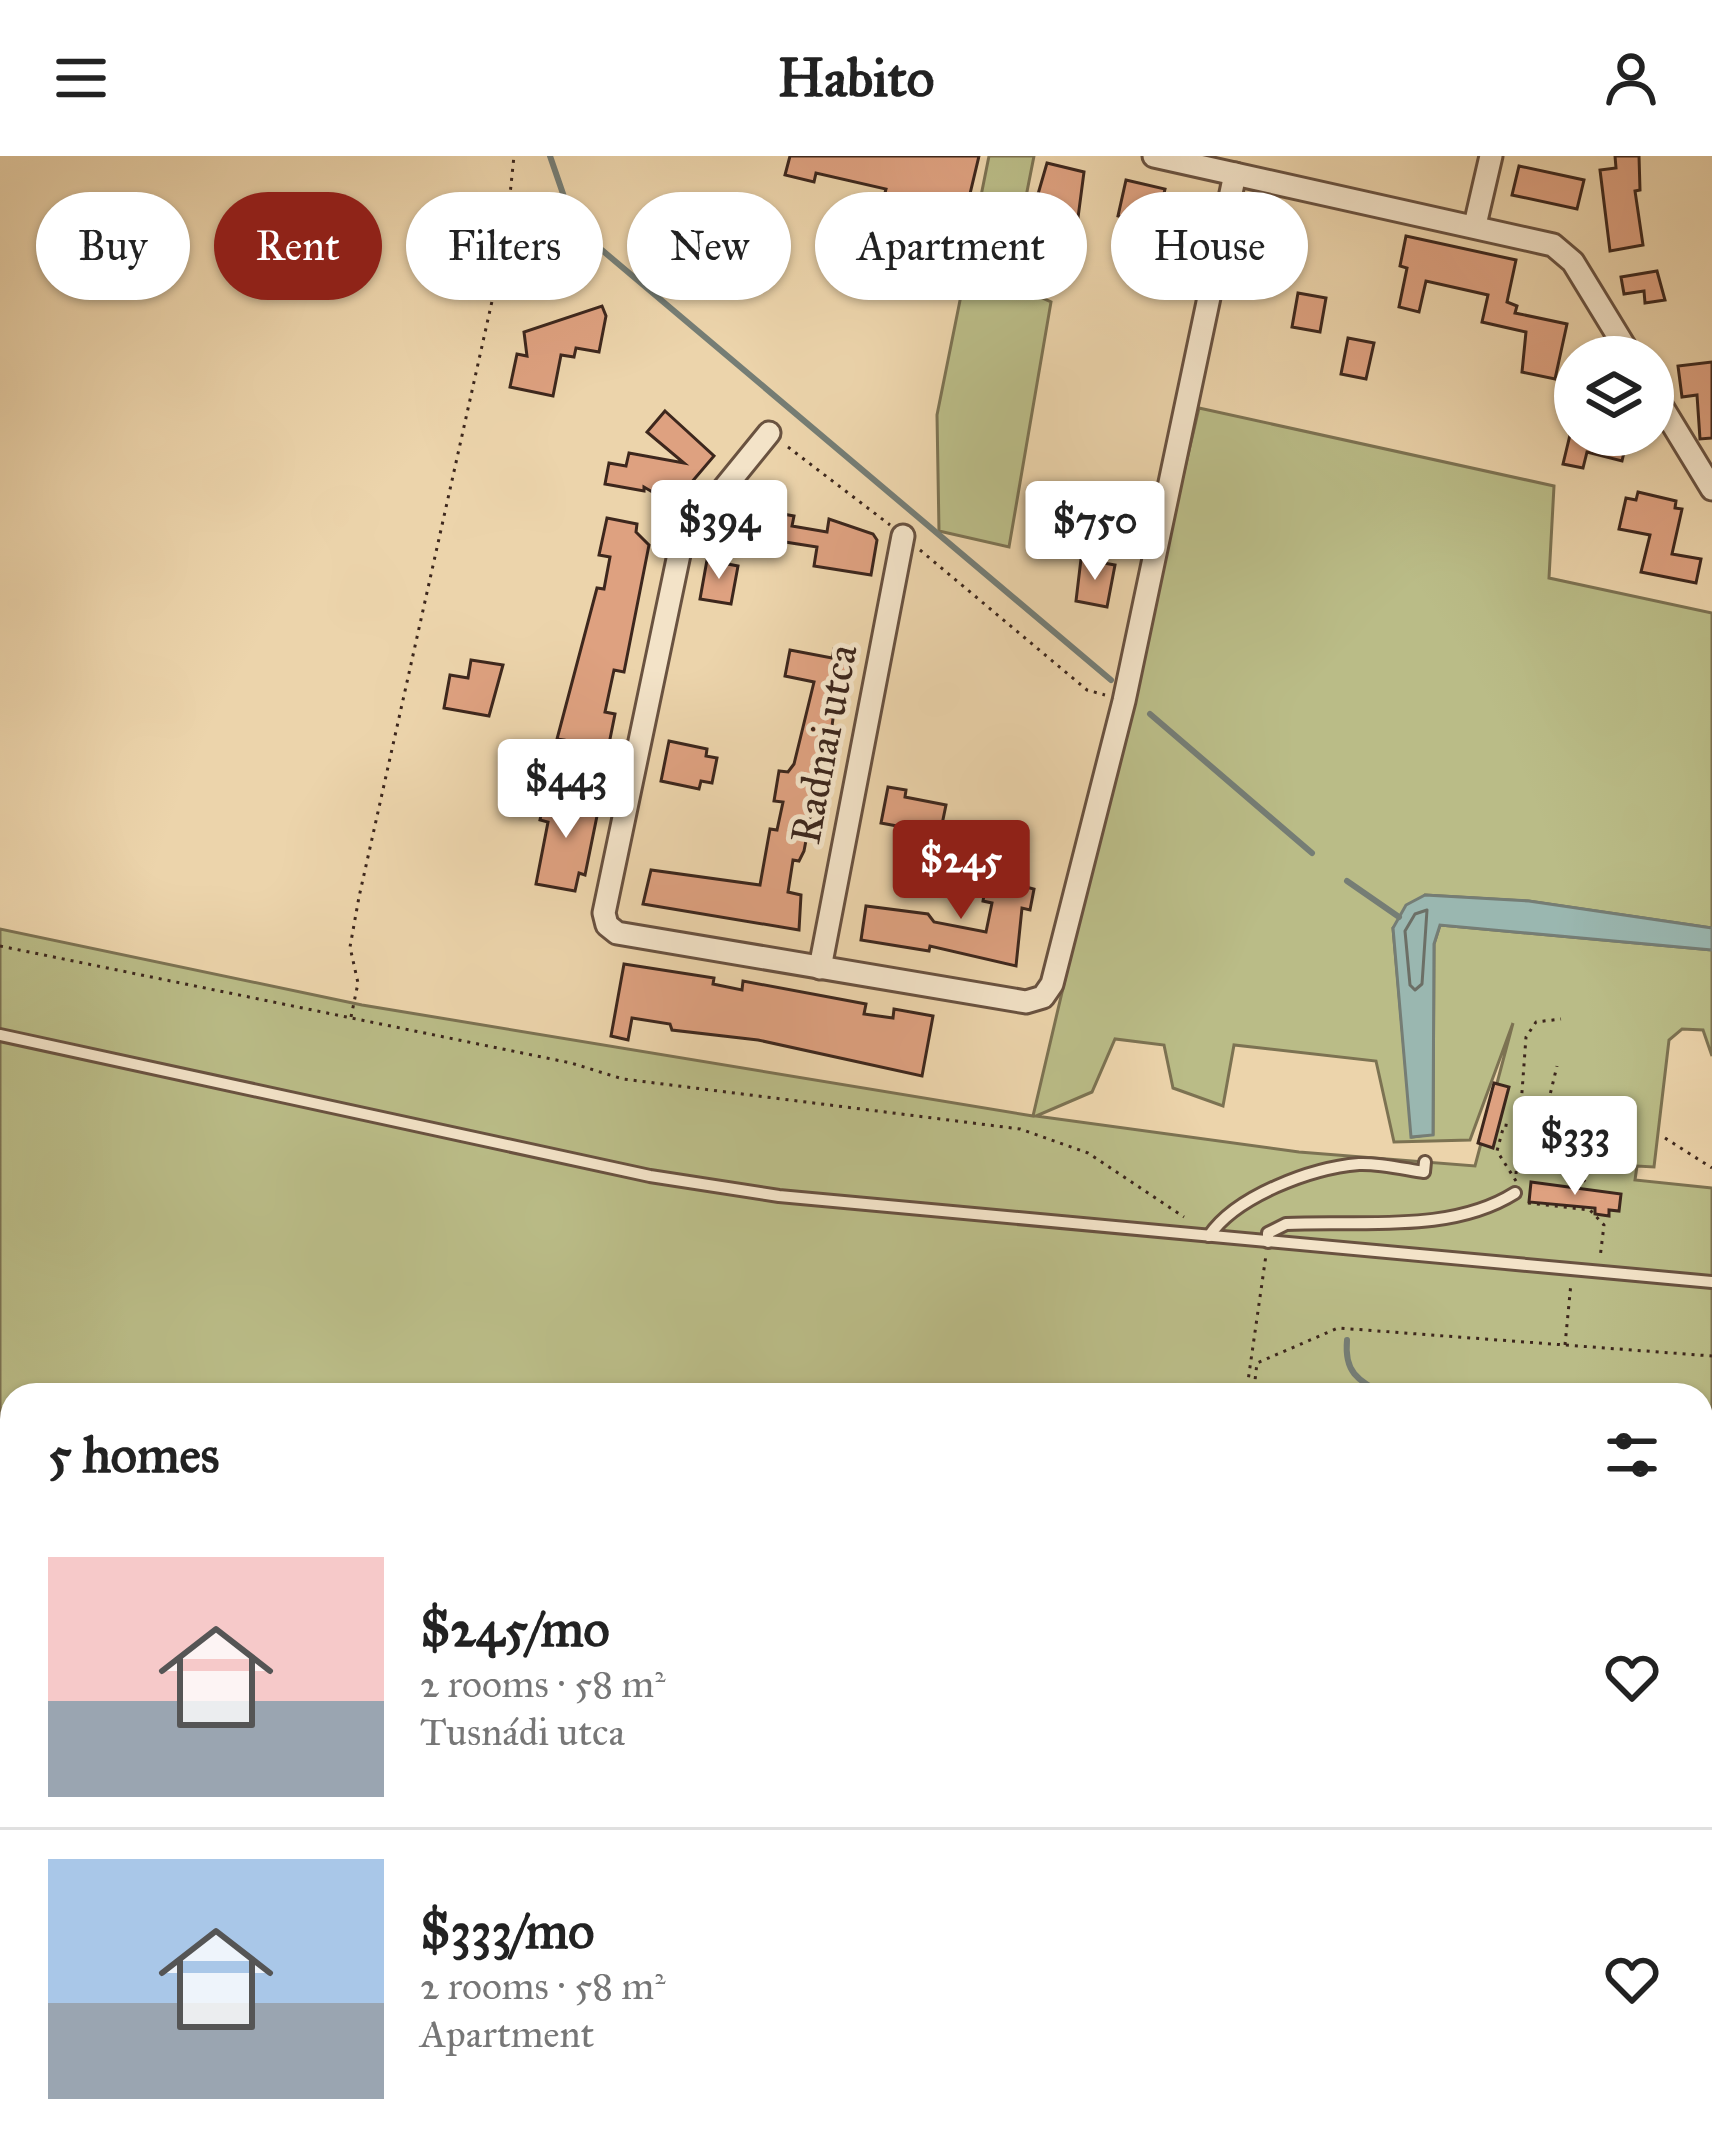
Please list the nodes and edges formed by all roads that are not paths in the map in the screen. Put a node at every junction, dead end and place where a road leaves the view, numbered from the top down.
1 (1154, 156) edge
2 (1491, 156) edge
3 (1235, 174) junction
4 (1474, 225) junction
5 (1618, 336) edge
6 (1674, 427) edge
7 (769, 433) road end
8 (1712, 489) edge
9 (903, 536) road end
10 (820, 968) junction
11 (0, 1034) edge
12 (1425, 1162) dead end
13 (1513, 1194) road end
14 (1209, 1236) junction
15 (1268, 1241) junction
16 (1712, 1282) edge

1 - 3 street
2 - 4 street
3 - 4 street
3 - 10 street
4 - 5 street
6 - 8 street
7 - 10 street
9 - 10 street, Radnai utca
11 - 14 lane
12 - 14 lane
13 - 15 lane
14 - 15 lane
15 - 16 lane

